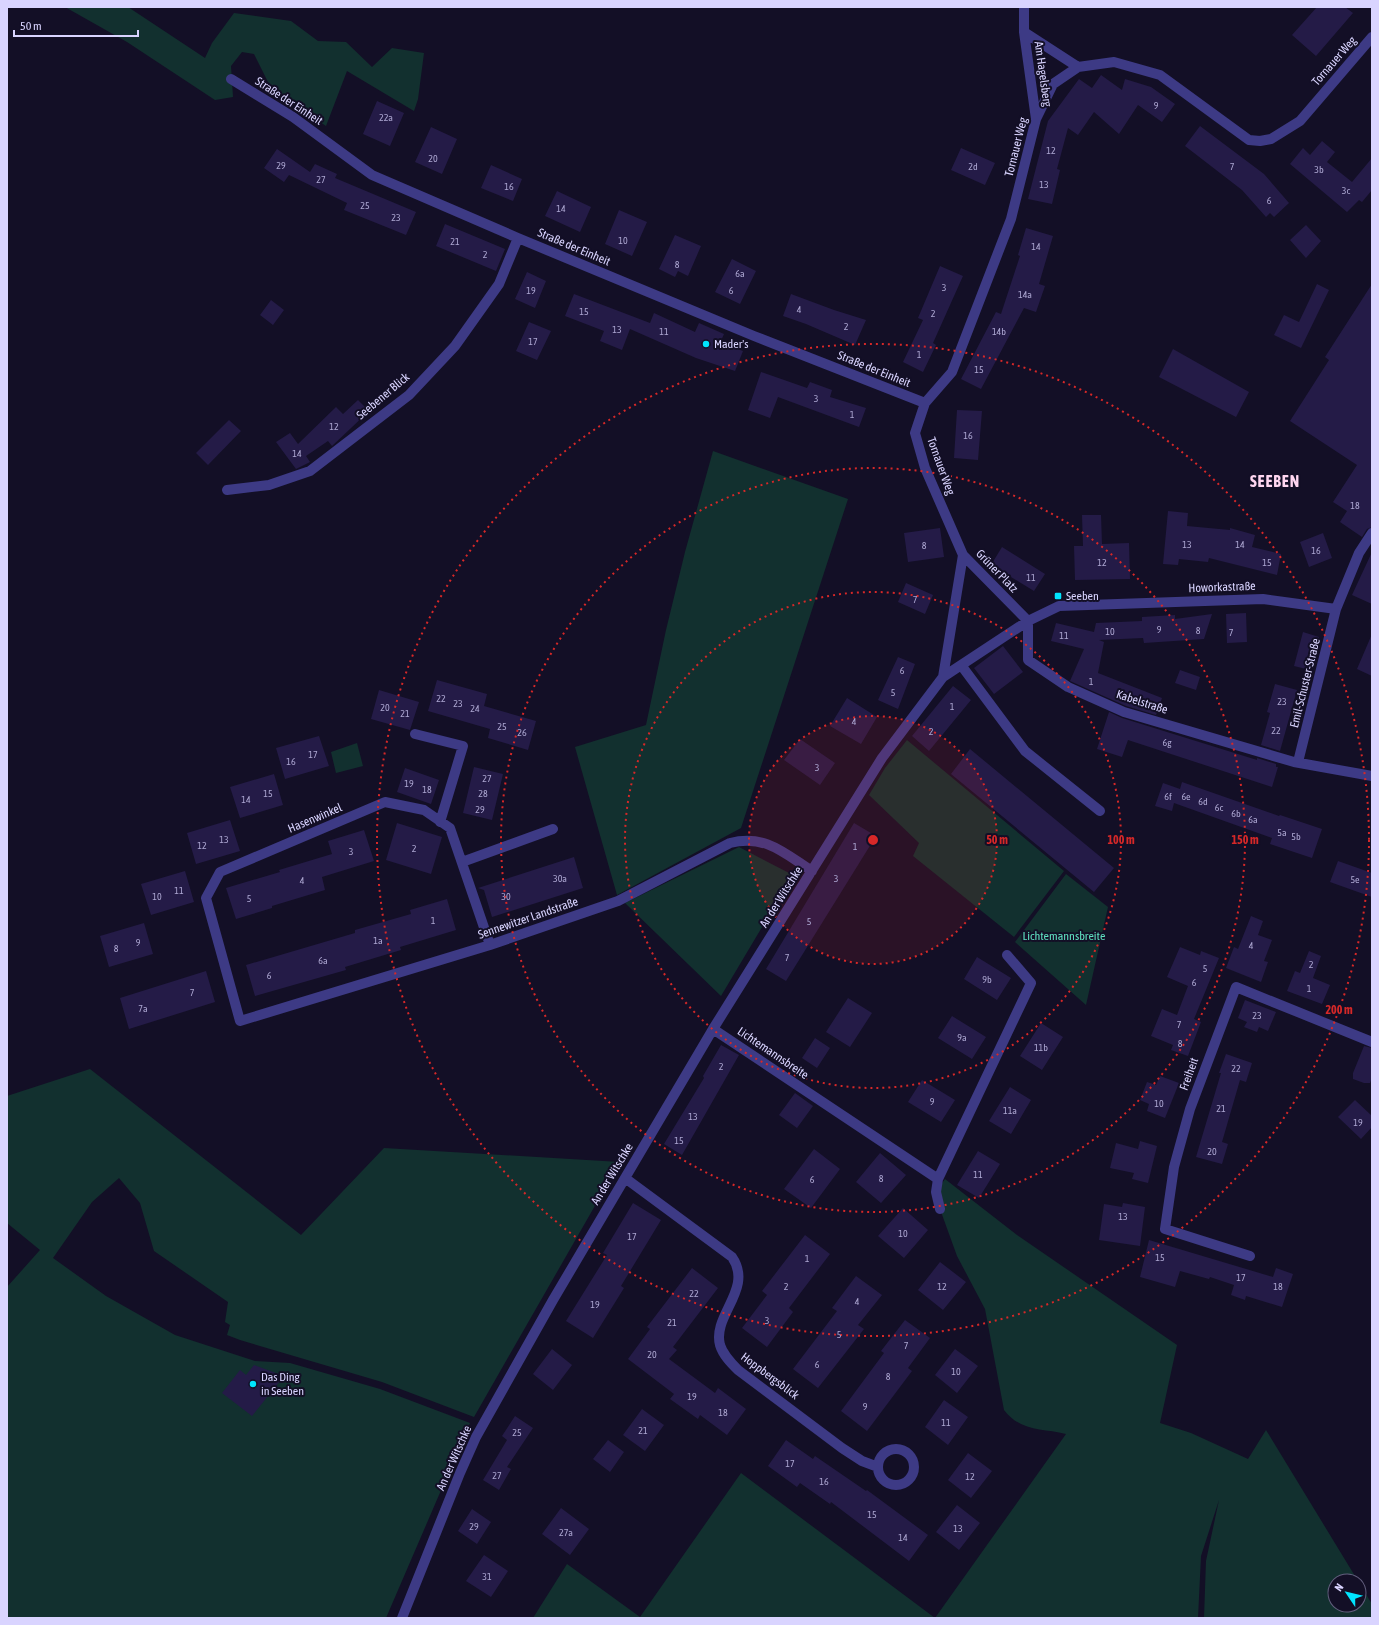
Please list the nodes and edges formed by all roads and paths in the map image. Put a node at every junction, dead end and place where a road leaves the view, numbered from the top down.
1 (1024, 7) edge
2 (1024, 32) junction
3 (1372, 37) edge
4 (1078, 67) junction
5 (232, 79) dead end
6 (1036, 119) junction
7 (518, 238) junction
8 (925, 404) junction
9 (227, 490) dead end
10 (1372, 533) edge
11 (964, 554) junction
12 (1336, 609) junction
13 (1028, 621) junction
14 (962, 665) junction
15 (943, 677) junction
16 (414, 734) dead end
17 (879, 761) joint
18 (1296, 762) junction
19 (1372, 776) edge
20 (1100, 811) dead end
21 (440, 822) junction
22 (553, 829) dead end
23 (462, 862) junction
24 (812, 871) junction
25 (490, 945) junction
26 (1007, 954) dead end
27 (240, 1021) joint
28 (713, 1029) junction
29 (1372, 1042) edge
30 (625, 1178) junction
31 (938, 1179) junction
32 (940, 1209) dead end
33 (1250, 1256) dead end
34 (878, 1467) dead end
35 (402, 1618) edge

1 - 2 street, Am Hagelsberg
2 - 4 street, Am Hagelsberg
2 - 6 street, Am Hagelsberg
3 - 4 street, Tornauer Weg
4 - 6 street, Tornauer Weg
5 - 7 street, Straße der Einheit
6 - 8 street, Tornauer Weg
7 - 8 street, Straße der Einheit
7 - 9 street, Seebener Blick
8 - 11 street, Tornauer Weg
10 - 12 street
11 - 13 street, Grüner Platz
11 - 15 street, Grüner Platz
12 - 13 street, Howorkastraße
12 - 18 street, Emil-Schuster-Straße
13 - 14 street, Grüner Platz
13 - 18 street, Kabelstraße
14 - 15 street, Grüner Platz
14 - 20 street
15 - 17 street, Grüner Platz
16 - 21 street
17 - 24 street, An der Witschke
18 - 19 street
21 - 23 street, Hasenwinkel
21 - 27 street, Hasenwinkel
22 - 23 street
23 - 25 street, Hasenwinkel
24 - 25 street, Sennewitzer Landstraße
24 - 28 street, An der Witschke
25 - 27 street, Sennewitzer Landstraße
26 - 31 street
28 - 30 street, An der Witschke
28 - 31 street, Lichtemannsbreite
29 - 33 street, Freiheit
30 - 34 street, Hoppbergsblick
30 - 35 street, An der Witschke
31 - 32 street

